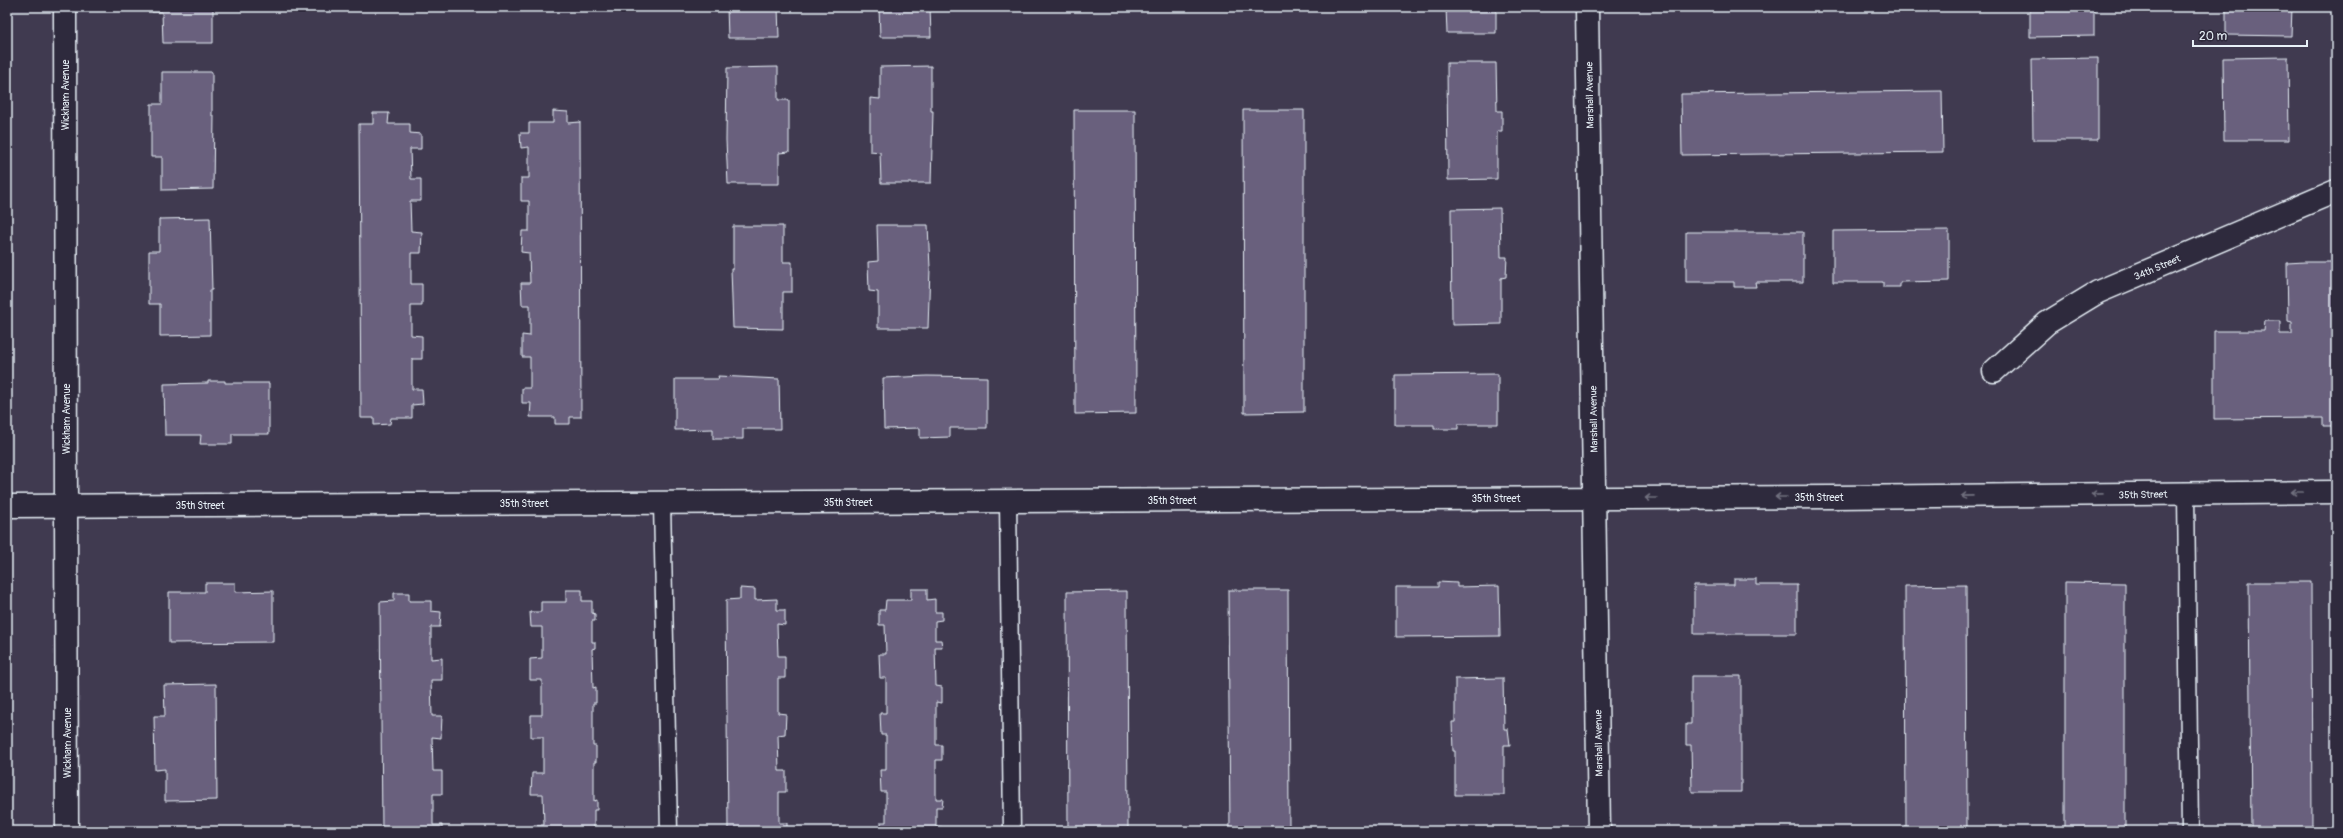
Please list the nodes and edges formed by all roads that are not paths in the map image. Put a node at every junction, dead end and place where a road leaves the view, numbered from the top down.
1 (65, 7) edge
2 (1587, 7) edge
3 (2336, 191) edge
4 (1994, 371) dead end
5 (2336, 492) edge
6 (2186, 493) junction
7 (1594, 498) junction
8 (1008, 500) junction
9 (662, 503) junction
10 (7, 506) edge
11 (66, 506) junction
12 (67, 831) edge
13 (669, 831) edge
14 (1012, 831) edge
15 (1599, 831) edge
16 (2190, 831) edge

1 - 11 street, Wickham Avenue
2 - 7 street, Marshall Avenue
3 - 4 street, 34th Street
5 -> 6 street, 35th Street
6 -> 7 street, 35th Street
6 - 16 lane
7 - 8 street, 35th Street
7 - 15 street, Marshall Avenue
8 - 9 street, 35th Street
8 - 14 lane
9 - 11 street, 35th Street
9 - 13 lane
10 - 11 street, 35th Street
11 - 12 street, Wickham Avenue

